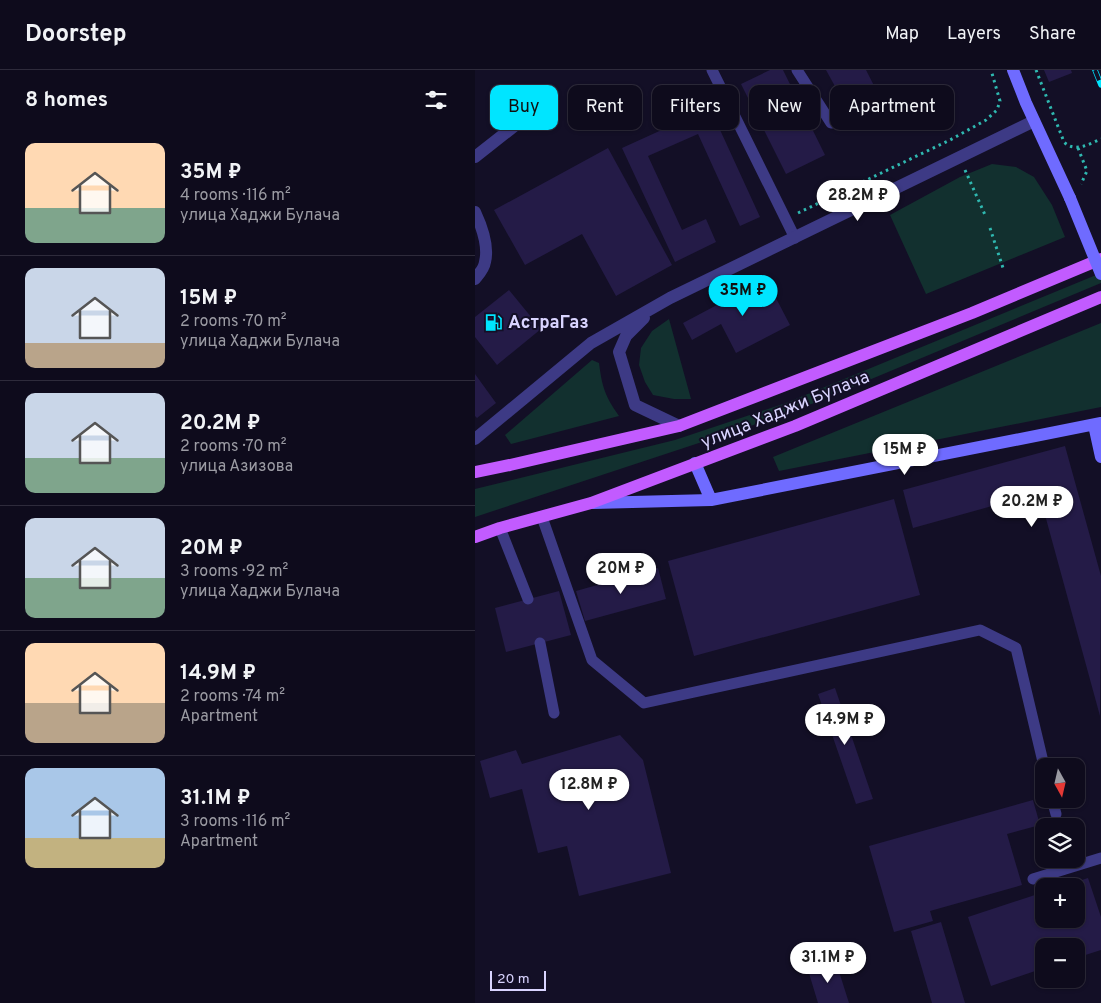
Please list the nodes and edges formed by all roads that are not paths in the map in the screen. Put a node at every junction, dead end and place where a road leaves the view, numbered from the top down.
1 (712, 70) edge
2 (797, 70) edge
3 (1013, 70) edge
4 (830, 121) edge
5 (1034, 121) junction
6 (510, 130) edge
7 (475, 158) edge
8 (475, 212) edge
9 (795, 238) junction
10 (1101, 259) edge
11 (1101, 274) edge
12 (475, 279) edge
13 (1101, 297) edge
14 (670, 298) junction
15 (1097, 424) edge
16 (679, 426) junction
17 (475, 439) edge
18 (1101, 457) edge
19 (695, 463) junction
20 (475, 472) edge
21 (711, 500) junction
22 (591, 503) junction
23 (542, 517) junction
24 (500, 528) junction
25 (475, 537) edge
26 (528, 599) dead end
27 (540, 643) dead end
28 (554, 713) dead end
29 (1042, 758) edge
30 (1054, 808) edge
31 (1056, 814) dead end
32 (1101, 858) edge
33 (1033, 878) dead end

1 - 9 lane
2 - 4 lane
3 - 5 main road
5 - 9 street
5 - 11 main road, bridge
6 - 7 street
8 - 12 street
9 - 14 street
10 - 16 main road, улица Хаджи Булача
13 - 19 main road, улица Хаджи Булача
14 - 16 street
14 - 17 street
15 - 18 main road
15 - 21 main road
16 - 20 main road, улица Хаджи Булача
19 - 21 main road
19 - 22 main road, улица Хаджи Булача
21 - 22 main road
22 - 23 main road, улица Хаджи Булача
23 - 24 main road, улица Хаджи Булача
23 - 29 lane
24 - 25 main road, улица Хаджи Булача
24 - 26 lane
27 - 28 lane
30 - 31 lane
32 - 33 lane

